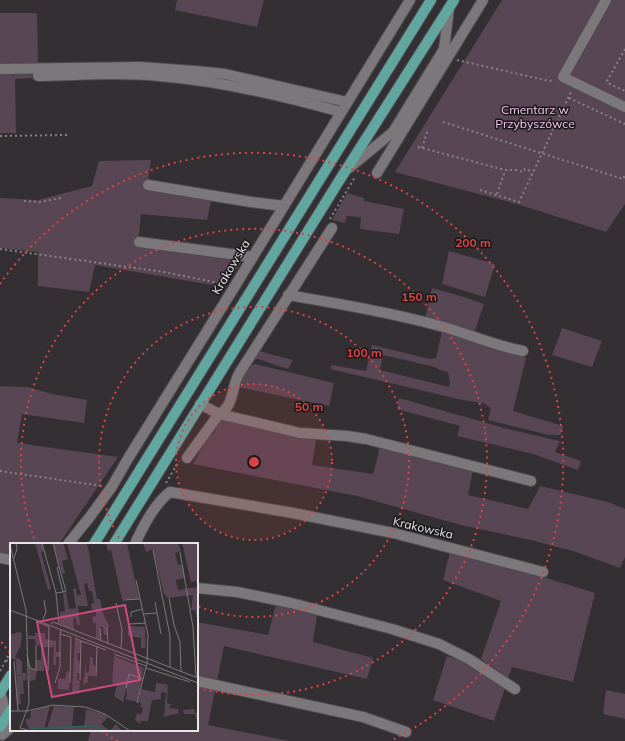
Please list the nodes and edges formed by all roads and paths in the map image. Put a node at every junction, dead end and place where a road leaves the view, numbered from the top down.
1 (410, 0) edge
2 (432, 0) edge
3 (483, 0) edge
4 (606, 0) edge
5 (452, 4) edge
6 (625, 49) edge
7 (448, 57) junction
8 (0, 69) edge
9 (38, 76) dead end
10 (563, 77) junction
11 (575, 83) junction
12 (625, 91) edge
13 (569, 98) junction
14 (347, 102) junction
15 (625, 107) edge
16 (341, 112) junction
17 (411, 118) junction
18 (443, 122) dead end
19 (625, 124) edge
20 (428, 129) dead end
21 (393, 132) junction
22 (68, 135) dead end
23 (0, 136) edge
24 (418, 147) dead end
25 (422, 148) junction
26 (542, 154) junction
27 (346, 170) junction
28 (505, 170) junction
29 (533, 172) junction
30 (357, 173) dead end
31 (377, 173) dead end
32 (625, 176) edge
33 (148, 185) dead end
34 (480, 190) dead end
35 (497, 194) junction
36 (61, 198) dead end
37 (24, 201) dead end
38 (284, 206) junction
39 (332, 228) joint
40 (139, 242) dead end
41 (0, 249) edge
42 (253, 257) junction
43 (235, 286) junction
44 (288, 295) junction
45 (523, 351) dead end
46 (200, 404) junction
47 (219, 414) junction
48 (187, 458) joint
49 (0, 471) edge
50 (531, 481) dead end
51 (110, 488) junction
52 (164, 496) junction
53 (69, 543) edge
54 (95, 543) edge
55 (115, 543) edge
56 (135, 543) edge
57 (0, 558) edge
58 (10, 560) edge
59 (543, 572) dead end
60 (198, 588) edge
61 (10, 653) edge
62 (6, 660) junction
63 (10, 663) edge
64 (0, 671) edge
65 (10, 677) edge
66 (198, 682) edge
67 (515, 689) dead end
68 (0, 692) edge
69 (10, 712) edge
70 (3, 729) edge
71 (406, 732) dead end

1 - 14 street, Krakowska
2 - 54 main road
3 - 7 street
4 - 10 street
5 - 21 street
5 - 27 main road
6 - 12 path
7 - 10 path
7 - 17 street
8 - 14 street
9 - 16 street
10 - 11 street
11 - 13 path
11 - 15 street
13 - 19 path
13 - 26 path
14 - 16 street, Krakowska
16 - 38 street, Krakowska
17 - 21 street
17 - 31 street
18 - 26 path
20 - 25 path
21 - 27 street
22 - 23 path
24 - 25 path
25 - 28 path
26 - 29 path
26 - 32 path
27 - 46 main road
28 - 29 path
28 - 35 path
29 - 35 path
30 - 39 path
33 - 38 street
34 - 35 path
36 - 37 path
38 - 42 street, Krakowska
39 - 44 street
40 - 42 street
41 - 43 path
42 - 43 street, Krakowska
43 - 51 street, Krakowska
44 - 45 street
44 - 47 street
46 - 47 street
46 - 55 main road
47 - 48 street
47 - 50 street
48 - 52 path
49 - 51 path
51 - 53 street, Krakowska
52 - 56 street
52 - 59 street, Krakowska
57 - 58 street
60 - 67 street
61 - 62 path
62 - 63 path
62 - 64 path
65 - 68 main road
66 - 71 street
68 - 70 street
69 - 70 main road

